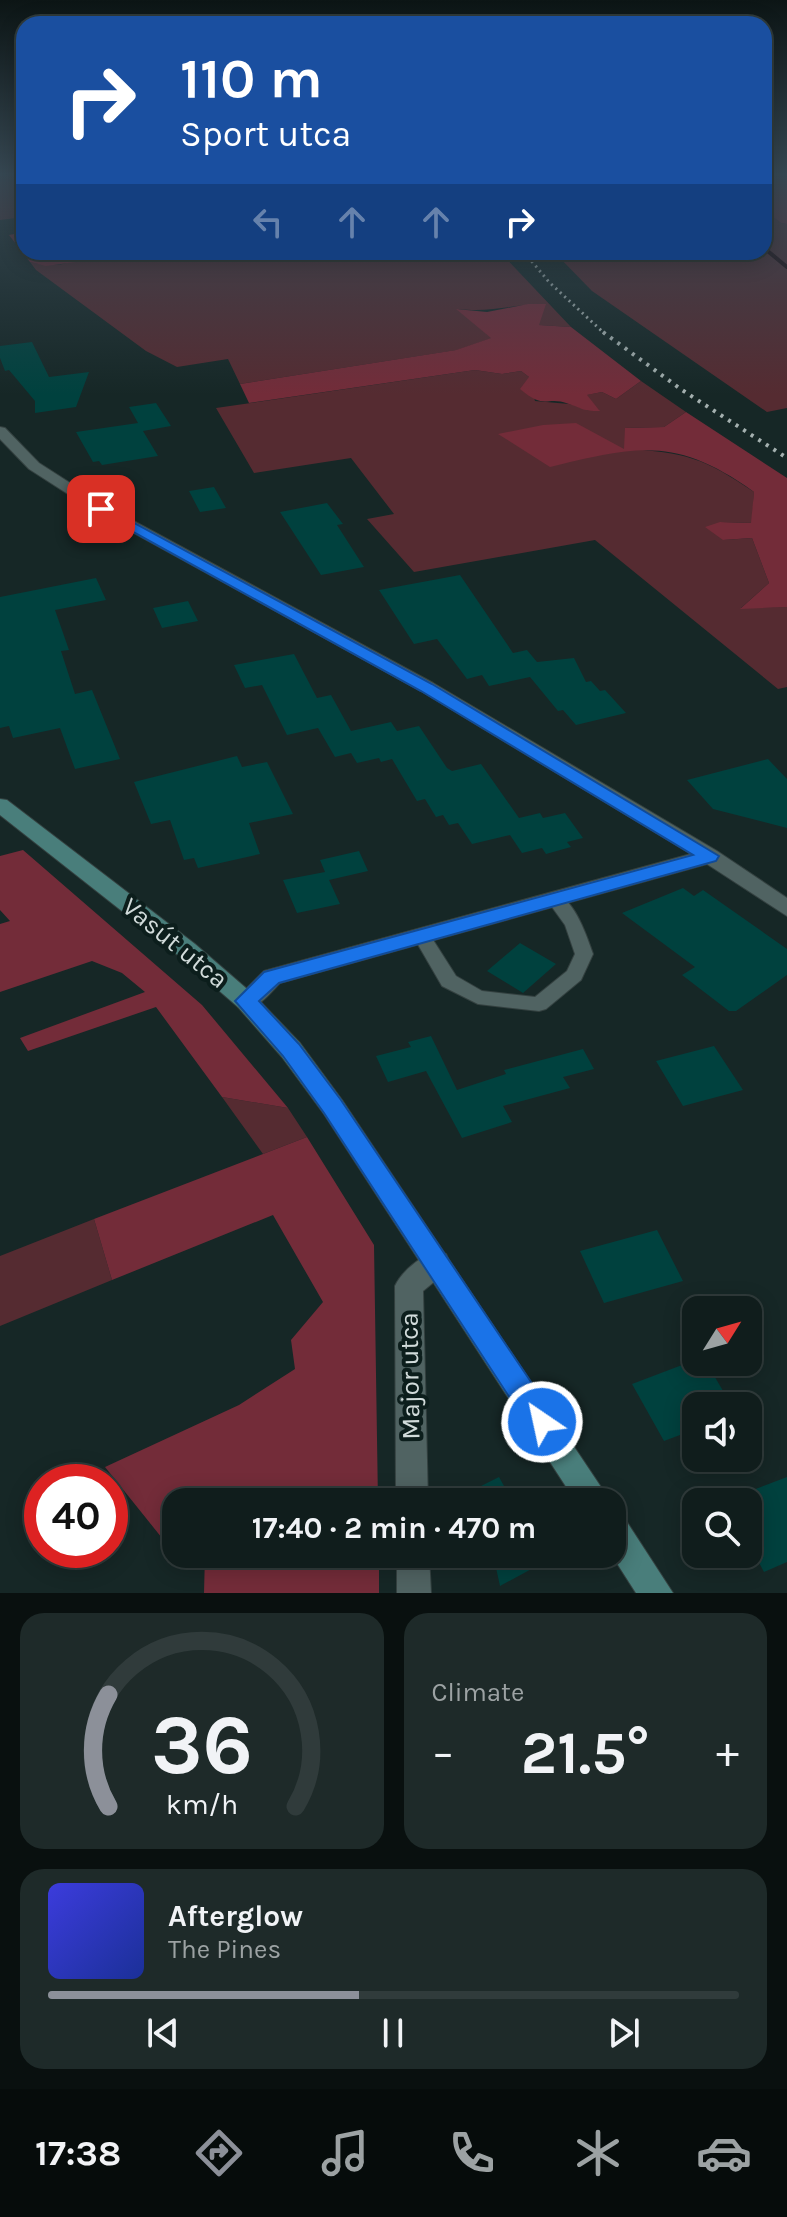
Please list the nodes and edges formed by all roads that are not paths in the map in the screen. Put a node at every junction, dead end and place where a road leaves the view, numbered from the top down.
1 (0, 431) edge
2 (0, 805) edge
3 (710, 856) junction
4 (556, 900) junction
5 (787, 908) edge
6 (422, 936) junction
7 (246, 1001) junction
8 (436, 1263) junction
9 (412, 1488) edge
10 (586, 1488) edge
11 (626, 1548) edge
12 (413, 1568) edge
13 (414, 1593) edge
14 (656, 1593) edge

1 - 3 street
2 - 7 street, Vasút utca
3 - 4 street
3 - 5 street
4 - 6 street
4 - 6 lane
6 - 7 street
7 - 8 street, Vasút utca
8 - 9 street, Major utca
8 - 10 street, Vasút utca
11 - 14 street
12 - 13 street

